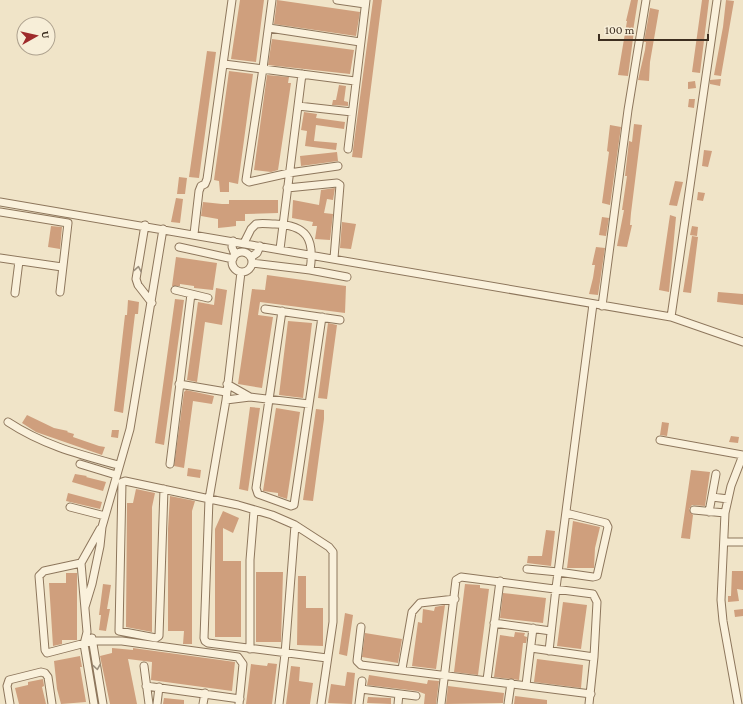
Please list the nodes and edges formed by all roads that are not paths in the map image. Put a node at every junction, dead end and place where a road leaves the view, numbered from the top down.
1 (232, 0) edge
2 (272, 0) edge
3 (338, 0) edge
4 (646, 0) edge
5 (717, 0) edge
6 (366, 2) edge
7 (269, 28) junction
8 (360, 42) junction
9 (224, 64) junction
10 (263, 68) junction
11 (302, 74) junction
12 (355, 81) junction
13 (298, 106) junction
14 (352, 112) junction
15 (348, 149) dead end
16 (338, 166) dead end
17 (289, 175) junction
18 (287, 187) junction
19 (0, 202) edge
20 (0, 212) edge
21 (70, 213) junction
22 (68, 223) junction
23 (284, 224) junction
24 (145, 225) junction
25 (163, 229) junction
26 (194, 234) junction
27 (233, 241) junction
28 (244, 243) junction
29 (260, 246) junction
30 (179, 247) dead end
31 (280, 250) junction
32 (313, 255) junction
33 (234, 257) junction
34 (0, 258) edge
35 (334, 258) junction
36 (252, 260) junction
37 (19, 261) junction
38 (62, 267) junction
39 (310, 270) junction
40 (241, 272) junction
41 (347, 277) dead end
42 (175, 290) dead end
43 (60, 292) dead end
44 (15, 293) dead end
45 (191, 294) junction
46 (208, 298) dead end
47 (152, 303) junction
48 (593, 304) junction
49 (602, 306) junction
50 (265, 308) dead end
51 (282, 311) junction
52 (322, 317) junction
53 (671, 317) junction
54 (340, 320) dead end
55 (743, 342) edge
56 (179, 384) junction
57 (227, 384) junction
58 (226, 396) junction
59 (250, 397) junction
60 (270, 400) junction
61 (309, 404) junction
62 (8, 422) dead end
63 (660, 440) dead end
64 (743, 455) edge
65 (80, 464) dead end
66 (170, 464) dead end
67 (118, 465) junction
68 (716, 474) dead end
69 (116, 475) junction
70 (164, 489) junction
71 (210, 496) junction
72 (712, 497) junction
73 (728, 500) junction
74 (70, 507) dead end
75 (254, 510) junction
76 (694, 510) dead end
77 (709, 512) junction
78 (725, 512) junction
79 (566, 513) junction
80 (105, 516) junction
81 (295, 525) junction
82 (102, 526) junction
83 (724, 542) junction
84 (743, 542) edge
85 (81, 563) junction
86 (527, 569) dead end
87 (558, 573) junction
88 (500, 581) junction
89 (556, 586) junction
90 (455, 599) junction
91 (85, 607) junction
92 (494, 623) junction
93 (361, 627) dead end
94 (533, 628) junction
95 (551, 631) junction
96 (87, 632) junction
97 (94, 640) junction
98 (84, 644) junction
99 (531, 648) junction
100 (250, 649) junction
101 (549, 651) junction
102 (286, 654) junction
103 (594, 657) junction
104 (327, 658) junction
105 (144, 666) dead end
106 (402, 669) junction
107 (445, 675) junction
108 (487, 680) junction
109 (362, 681) dead end
110 (511, 683) junction
111 (526, 685) junction
112 (146, 686) junction
113 (159, 687) junction
114 (361, 689) junction
115 (743, 690) edge
116 (735, 691) junction
117 (204, 693) junction
118 (399, 694) junction
119 (591, 694) junction
120 (416, 696) dead end
121 (239, 702) edge
122 (10, 704) edge
123 (52, 704) edge
124 (94, 704) edge
125 (103, 704) edge
126 (149, 704) edge
127 (157, 704) edge
128 (203, 704) edge
129 (279, 704) edge
130 (322, 704) edge
131 (359, 704) edge
132 (398, 704) edge
133 (441, 704) edge
134 (508, 704) edge
135 (589, 704) edge
136 (738, 704) edge

1 - 9 street
2 - 7 street
3 - 6 street
4 - 49 street
5 - 53 street
6 - 8 street
7 - 8 street
7 - 10 street
8 - 12 street
9 - 10 street
9 - 26 street
10 - 11 street
10 - 17 street
11 - 12 street
11 - 13 street
12 - 14 street
13 - 14 street
13 - 17 street
14 - 15 street
16 - 17 street
17 - 18 street
18 - 23 street
18 - 35 street
19 - 21 street
20 - 22 street
21 - 22 street
21 - 24 street
22 - 38 street
23 - 28 street
23 - 31 street
23 - 32 street
24 - 25 street
47 -> 24 street
25 - 26 street
25 - 47 street
26 - 27 street
27 - 28 street
27 - 33 street
28 - 29 street
29 - 31 street
29 - 36 street
30 - 33 street
31 - 32 street
32 - 35 street
32 - 39 street
33 - 36 street
33 - 40 street
34 - 37 street
35 - 48 street
36 - 39 street
36 - 40 street
37 - 38 street
37 - 44 street
38 - 43 street
39 - 41 street
40 - 57 street
42 - 45 street
45 - 46 street
45 - 56 street
47 - 67 street
48 - 49 street
48 - 79 street
49 - 53 street
50 - 51 street
51 - 52 street
51 - 60 street
52 - 54 street
52 - 61 street
53 - 55 street
56 - 58 street
56 - 66 street
57 - 58 street
57 - 59 street
58 - 59 street
58 - 71 street
59 - 60 street
60 - 61 street
60 - 61 street
62 - 67 street
63 - 64 street
64 - 73 street
65 - 69 street
67 - 69 street
68 - 72 street
69 - 80 street
70 - 70 street
70 - 71 street
71 - 75 street
71 - 100 street
72 - 73 street
72 - 77 street
73 - 78 street
74 - 80 street
75 - 81 street
75 - 100 street
76 - 77 street
77 - 78 street
78 - 83 street
79 - 87 street
79 - 87 street
80 - 82 street
81 - 102 street
81 - 104 street
82 - 85 street
82 - 91 street
83 - 84 street
83 - 116 street
85 - 91 street
85 - 98 street
86 - 87 street
87 - 89 street
88 - 89 street
88 - 90 street
88 - 92 street
89 - 95 street
89 - 103 street
90 - 106 street
90 - 107 street
91 - 96 street
92 - 94 street
92 - 108 street
93 - 106 street
94 - 95 street
94 - 99 street
95 - 101 street
96 - 97 street
96 - 98 street
97 - 98 street
97 - 121 street
97 -> 125 street
98 - 124 street
99 - 101 street
99 - 111 street
100 - 102 street
101 - 103 street
102 - 104 street
102 - 129 street
103 - 119 street
104 - 130 street
105 - 112 street
106 - 107 street
107 - 108 street
107 - 133 street
108 - 110 street
109 - 114 street
110 - 111 street
110 - 134 street
111 - 119 street
112 - 113 street
112 - 126 street
113 - 117 street
113 - 127 street
114 - 118 street
114 - 131 street
115 - 116 street
116 - 136 street
117 - 121 street
117 - 128 street
118 - 120 street
118 - 132 street
119 - 135 street
122 - 123 street

